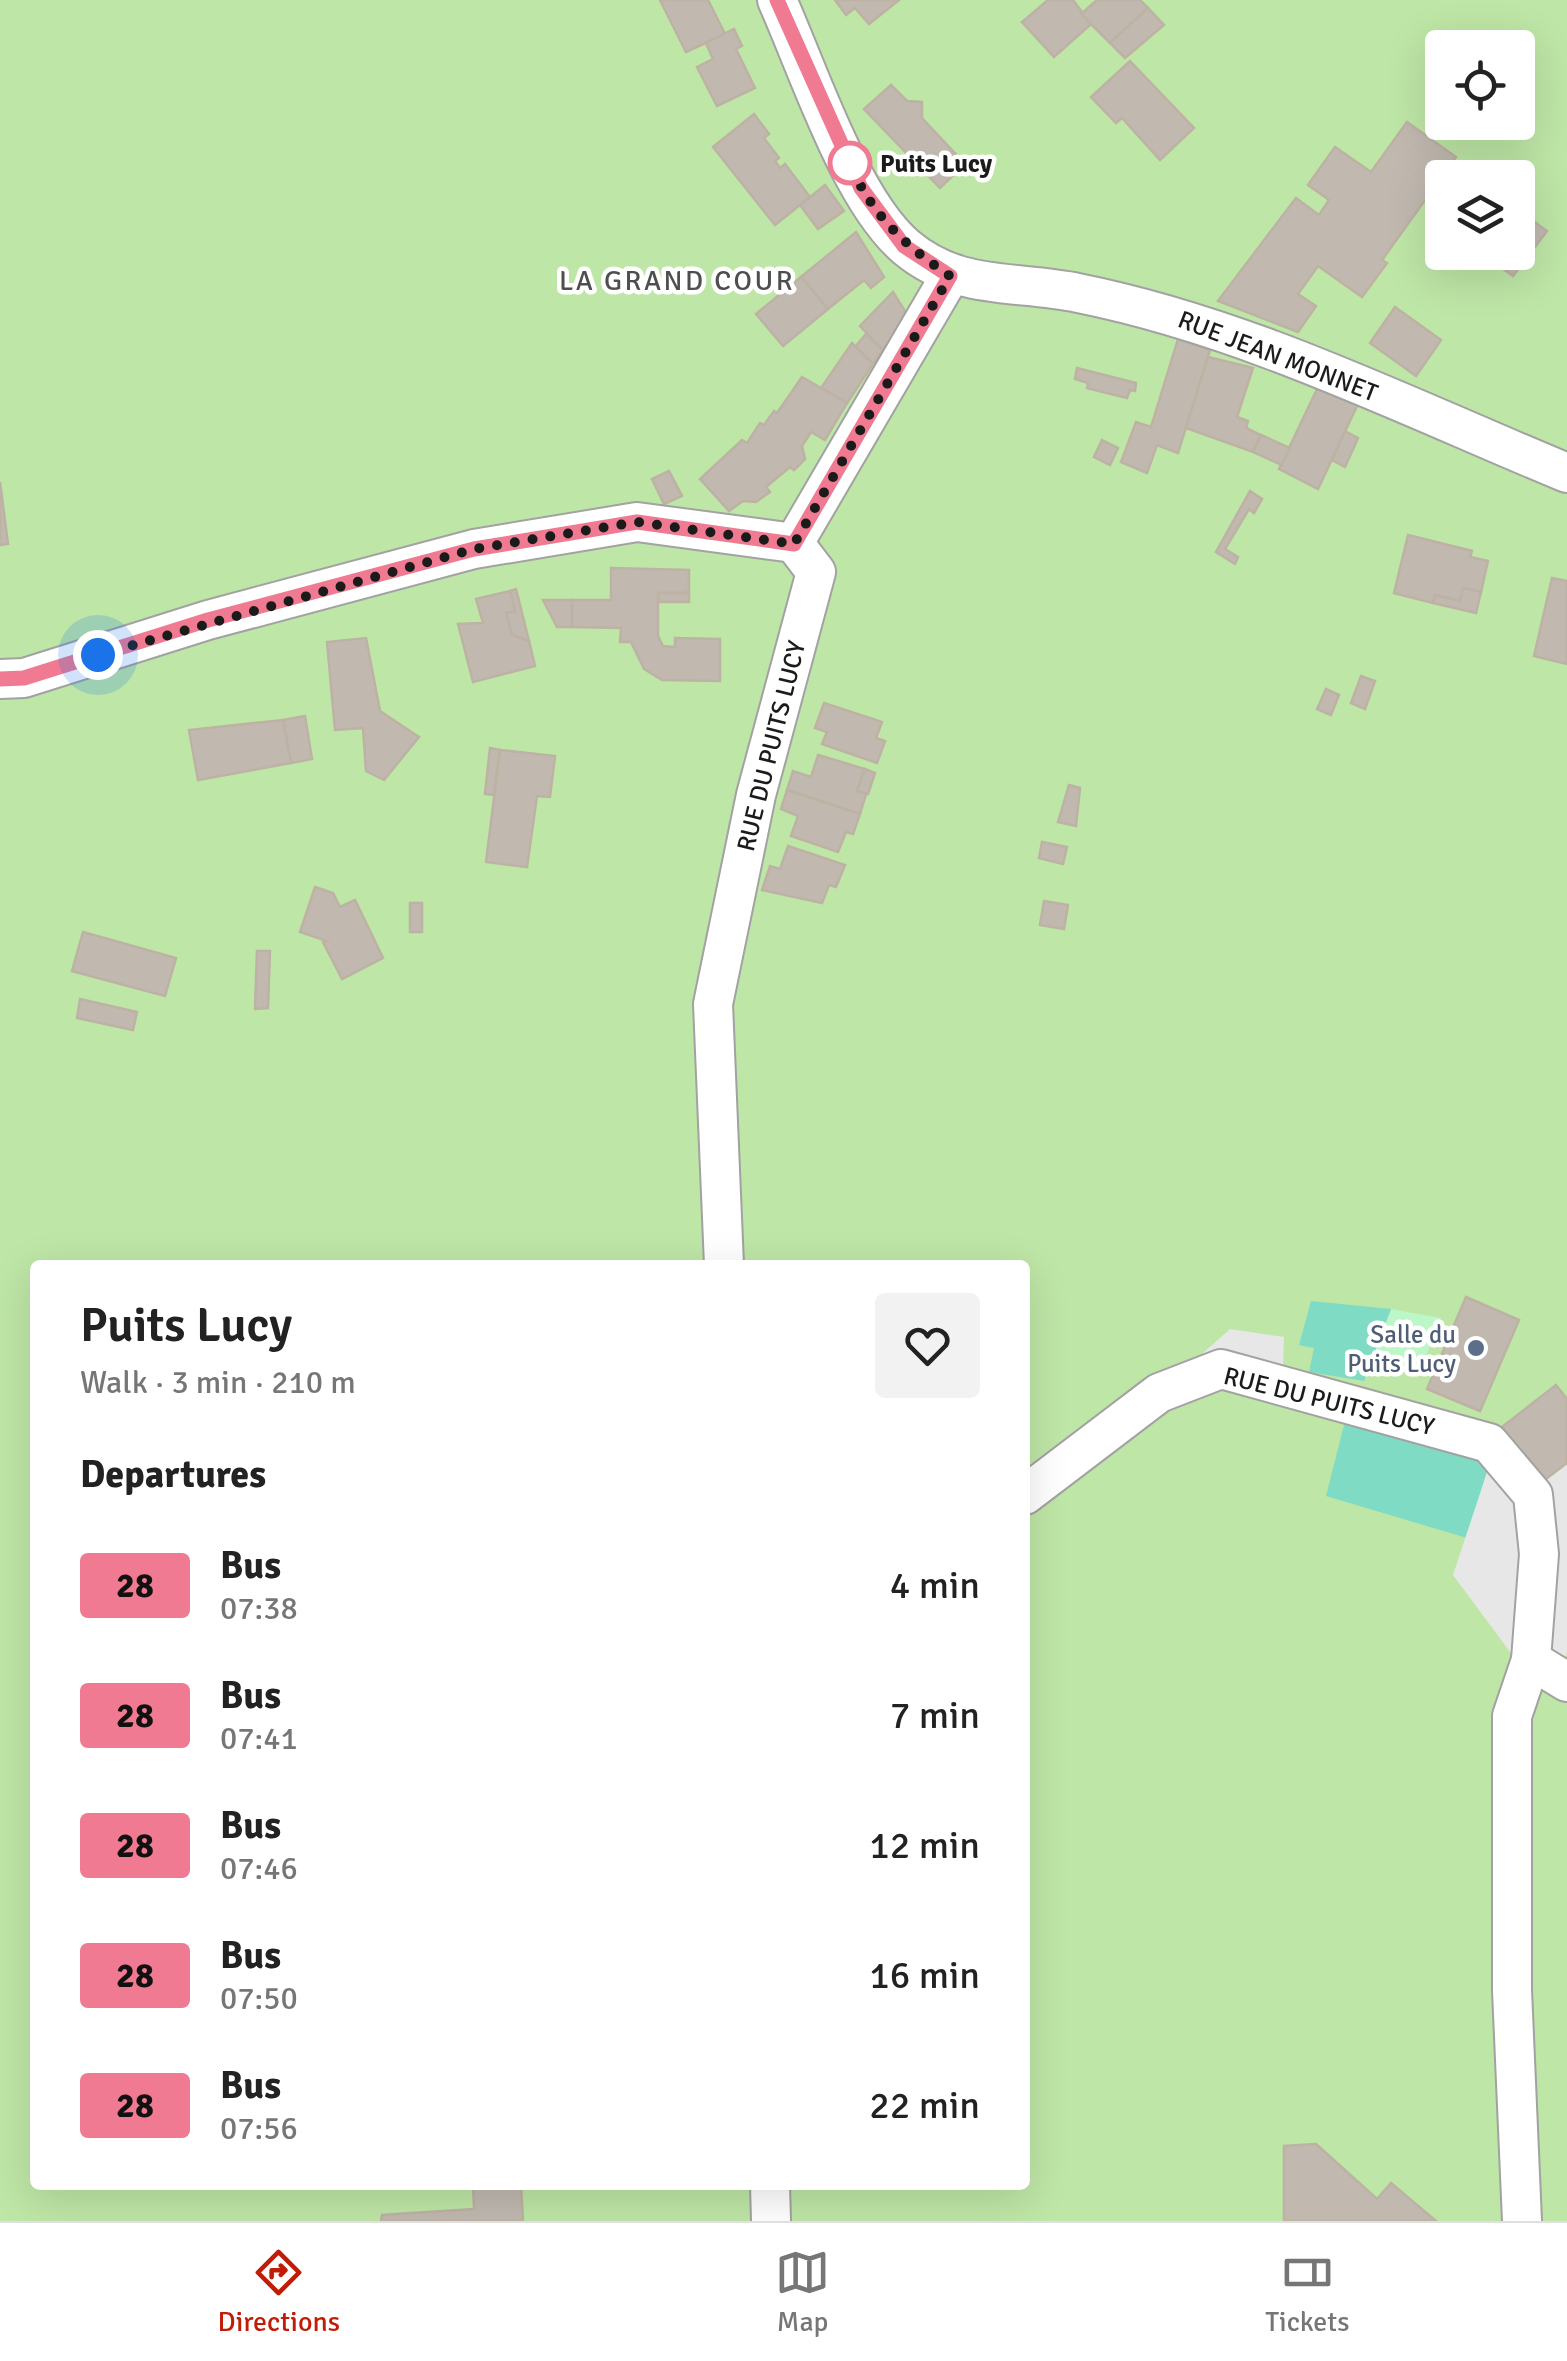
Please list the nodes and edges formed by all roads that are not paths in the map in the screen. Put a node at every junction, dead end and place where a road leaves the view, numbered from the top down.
1 (777, 0) edge
2 (950, 276) junction
3 (1567, 473) edge
4 (794, 544) junction
5 (0, 679) edge
6 (724, 1260) edge
7 (1030, 1491) edge
8 (1530, 1660) junction
9 (1567, 1682) edge
10 (770, 2190) edge
11 (771, 2221) edge
12 (1522, 2221) edge

1 - 2 street, RUE JEAN MONNET
2 - 3 street, RUE JEAN MONNET
2 - 4 street
4 - 5 street
4 - 6 street, RUE DU PUITS LUCY
7 - 8 street, RUE DU PUITS LUCY
8 - 9 street
8 - 12 street
10 - 11 street

